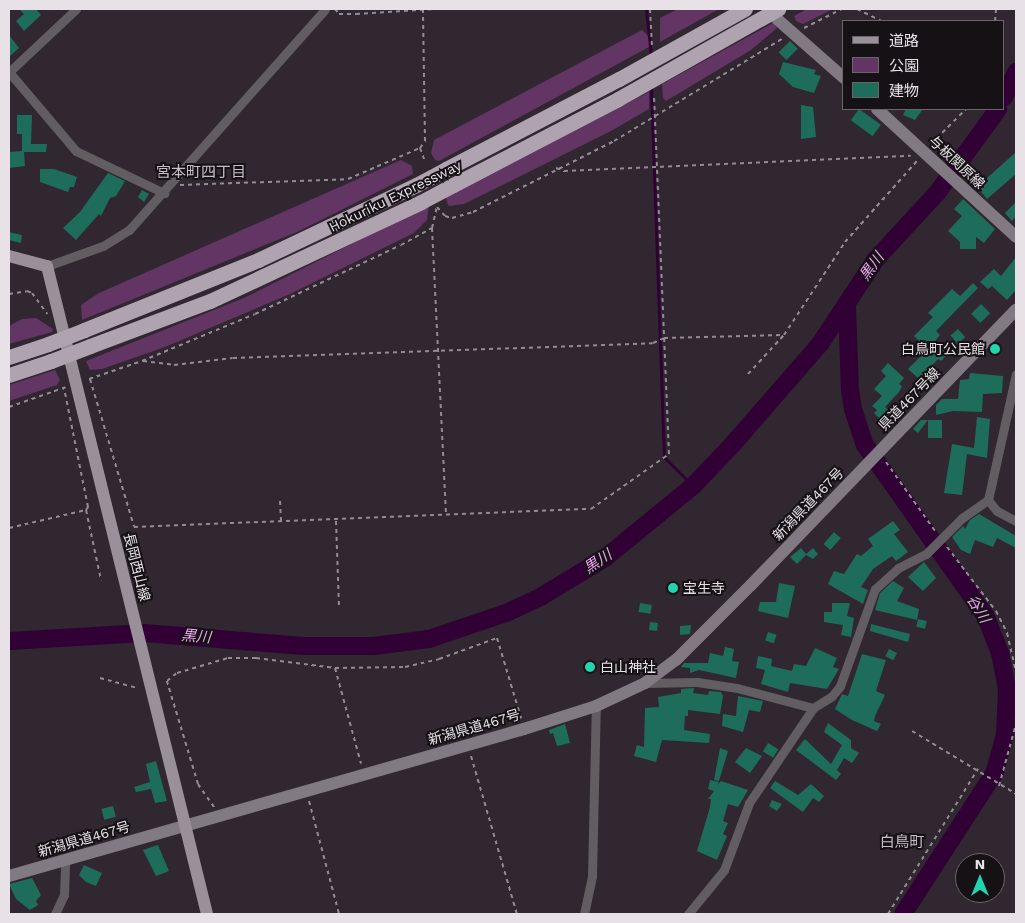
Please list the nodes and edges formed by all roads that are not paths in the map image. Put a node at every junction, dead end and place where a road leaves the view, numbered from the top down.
1 (76, 9) edge
2 (325, 9) edge
3 (745, 9) edge
4 (778, 14) edge
5 (9, 72) edge
6 (842, 76) edge
7 (878, 110) edge
8 (167, 189) junction
9 (1016, 237) edge
10 (9, 256) edge
11 (47, 266) junction
12 (1016, 310) edge
13 (9, 357) edge
14 (1016, 374) edge
15 (9, 375) edge
16 (866, 466) joint
17 (988, 500) junction
18 (1016, 521) edge
19 (645, 683) junction
20 (596, 706) junction
21 (813, 708) junction
22 (186, 826) junction
23 (66, 860) junction
24 (9, 876) edge
25 (55, 914) edge
26 (206, 914) edge
27 (584, 914) edge
28 (688, 914) edge

1 - 5 street
2 - 8 street
3 - 13 highway, Hokuriku Expressway, bridge
4 - 6 main road
4 - 15 highway, Hokuriku Expressway, bridge
5 - 8 street
7 - 9 main road, 与板関原線
8 - 11 street
10 - 11 main road
11 - 22 main road, 長岡西山線
12 - 16 main road, 県道467号線
14 - 17 street
16 - 19 main road, 新潟県道467号
17 - 18 street
17 - 21 street
19 - 20 main road, 新潟県道467号
19 - 21 street
20 - 22 main road, 新潟県道467号
20 - 27 street
21 - 28 street
22 - 23 main road, 新潟県道467号
22 - 26 main road, 長岡西山線
23 - 24 main road, 新潟県道467号
23 - 25 street

